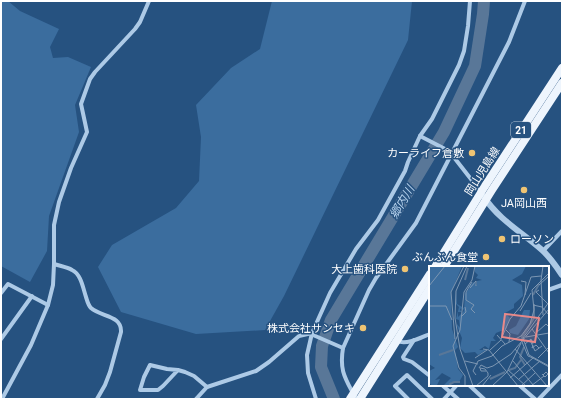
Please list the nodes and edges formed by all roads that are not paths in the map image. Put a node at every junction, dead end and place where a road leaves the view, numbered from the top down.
1 (149, 1) edge
2 (470, 1) edge
3 (525, 1) edge
4 (562, 68) edge
5 (562, 83) edge
6 (421, 137) junction
7 (450, 152) junction
8 (481, 192) junction
9 (486, 200) junction
10 (562, 231) edge
11 (543, 251) junction
12 (54, 264) junction
13 (435, 266) edge
14 (445, 266) edge
15 (562, 275) edge
16 (429, 276) edge
17 (562, 285) edge
18 (429, 289) edge
19 (549, 290) edge
20 (1, 293) edge
21 (32, 296) junction
22 (417, 302) junction
23 (48, 305) junction
24 (312, 334) junction
25 (429, 334) edge
26 (1, 339) edge
27 (414, 340) junction
28 (397, 341) junction
29 (343, 348) junction
30 (178, 370) junction
31 (429, 375) edge
32 (562, 375) edge
33 (470, 386) edge
34 (520, 386) edge
35 (206, 388) junction
36 (449, 389) edge
37 (2, 396) edge
38 (354, 398) edge
39 (97, 399) edge
40 (196, 399) edge
41 (316, 399) edge
42 (408, 399) edge
43 (432, 399) edge
44 (444, 399) edge
45 (458, 399) edge
46 (484, 399) edge
47 (535, 399) edge
48 (539, 399) edge

1 - 12 street
2 - 6 street
3 - 7 street
4 - 8 main road, 岡山児島線 / 21
5 - 9 main road, 岡山児島線 / 21
6 - 7 street
6 - 24 street
7 - 8 street
7 - 29 street
8 - 9 street
8 - 13 main road, 岡山児島線 / 21
9 - 11 street
9 - 14 main road, 岡山児島線 / 21
10 - 11 street
11 - 15 street
12 - 23 street
12 - 39 street
16 - 22 main road
17 - 19 street
18 - 22 main road
20 - 21 street
21 - 23 street
21 - 26 street
22 - 28 main road
22 - 38 main road
23 - 37 street
24 - 29 street
24 - 35 street
24 - 41 street
25 - 27 street
27 - 28 street
27 - 31 street
28 - 38 main road
29 - 38 street
30 - 30 street
30 - 35 street
32 - 48 street
33 - 46 street
34 - 47 street
35 - 40 street
36 - 44 street
36 - 45 street
42 - 43 street

